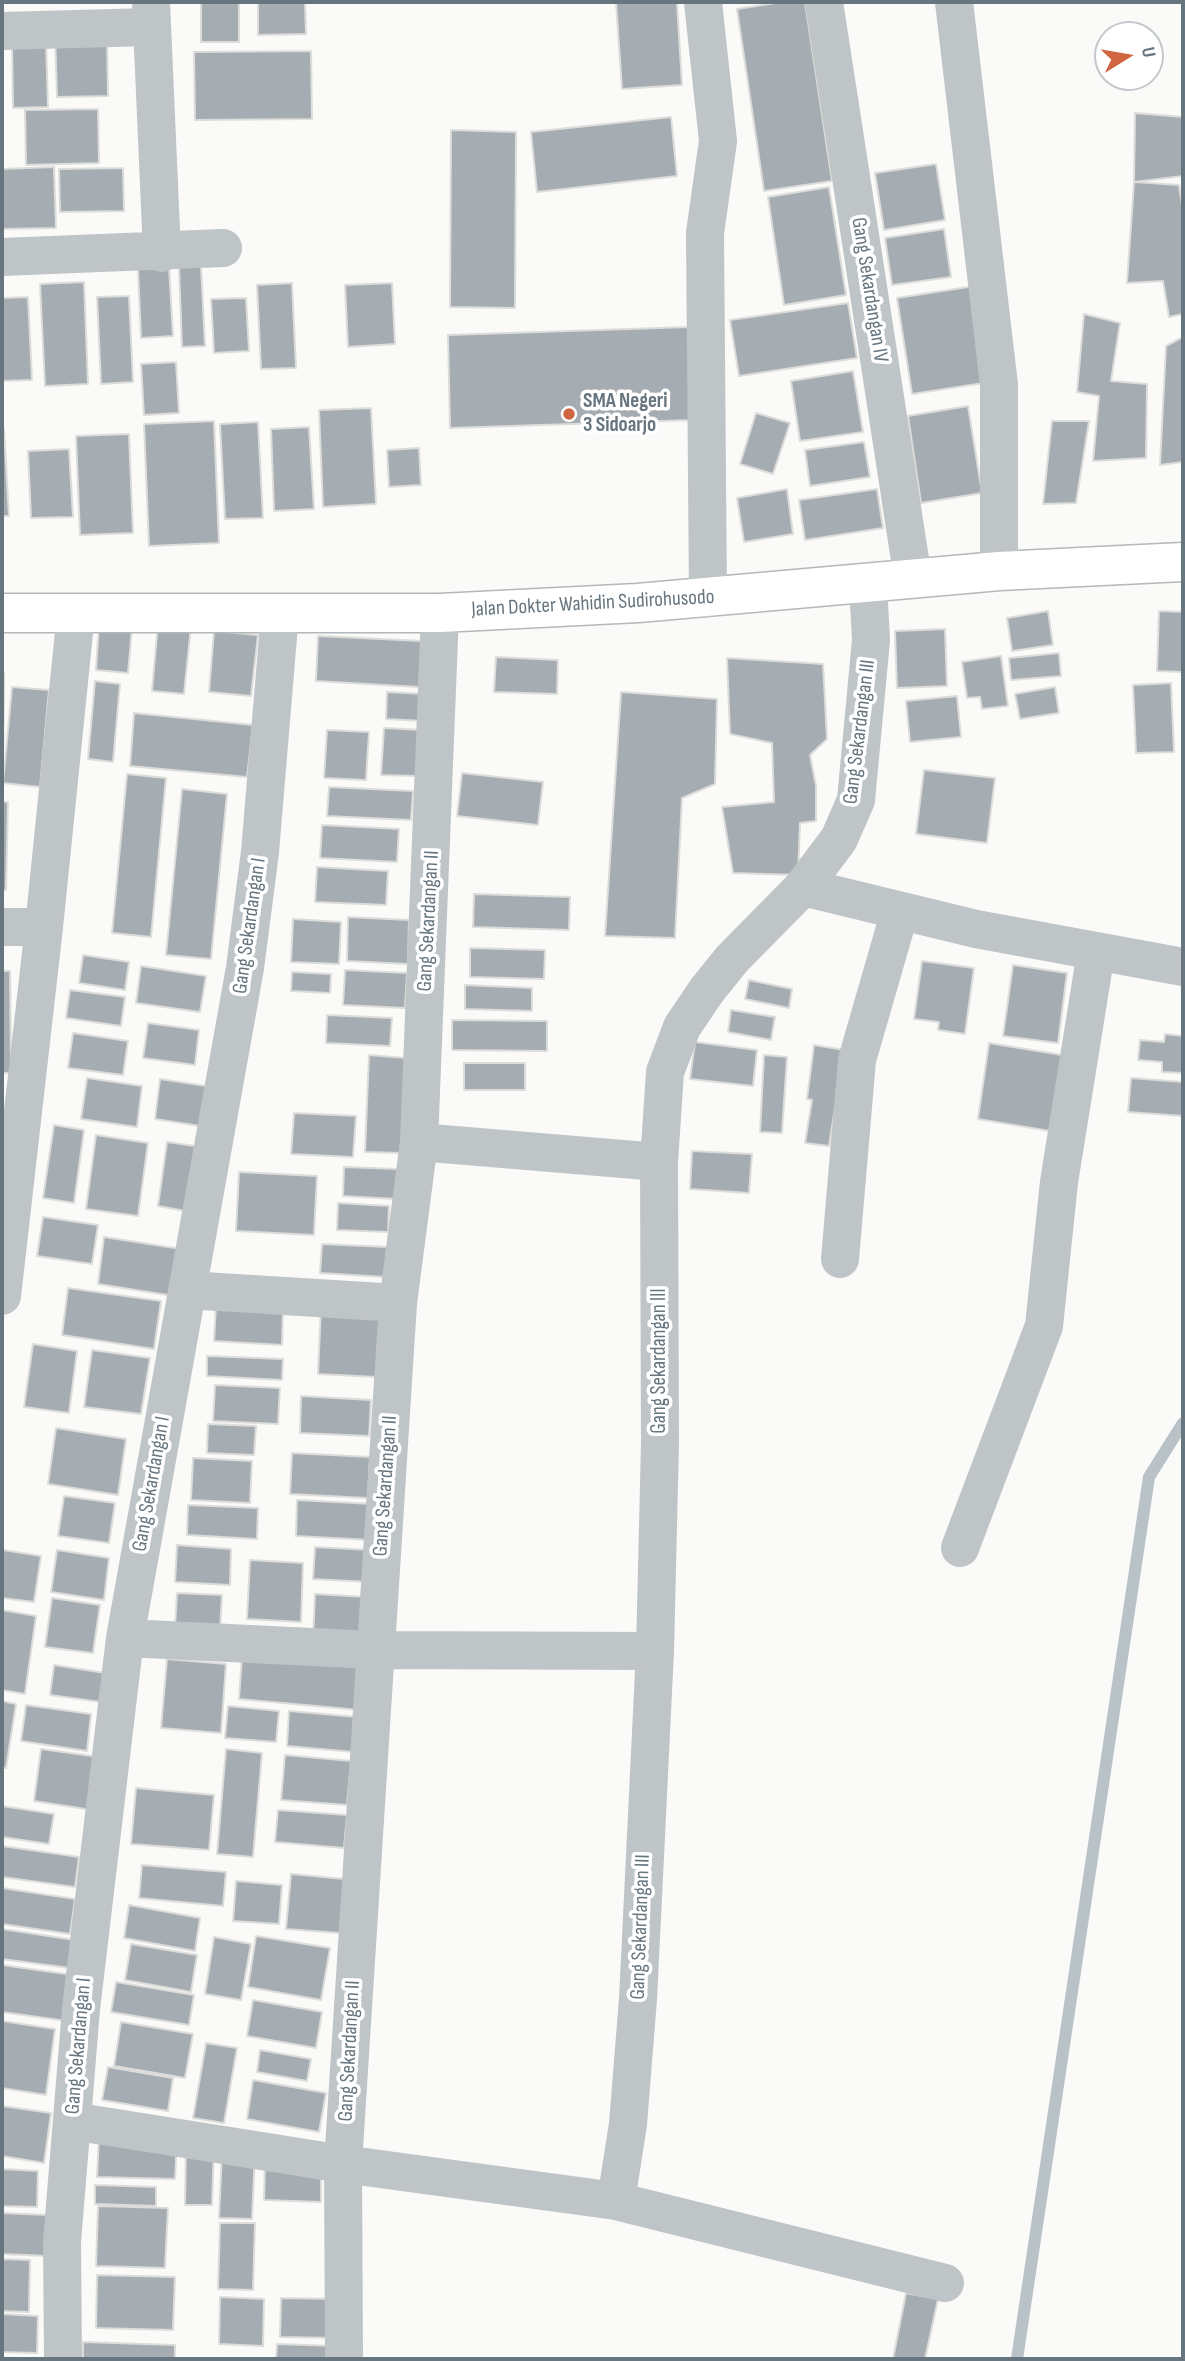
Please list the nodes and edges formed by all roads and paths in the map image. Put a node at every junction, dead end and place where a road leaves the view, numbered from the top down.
1 (703, 2) edge
2 (824, 2) edge
3 (954, 2) edge
4 (151, 14) edge
5 (2, 31) edge
6 (223, 248) dead end
7 (162, 253) junction
8 (2, 257) edge
9 (1183, 562) edge
10 (999, 571) junction
11 (913, 579) junction
12 (868, 584) junction
13 (708, 598) junction
14 (2, 613) edge
15 (76, 613) junction
16 (281, 613) junction
17 (440, 613) junction
18 (803, 887) junction
19 (900, 911) junction
20 (2, 927) edge
21 (44, 928) junction
22 (1096, 952) junction
23 (1183, 967) edge
24 (419, 1142) junction
25 (659, 1161) junction
26 (7, 1214) edge
27 (841, 1259) dead end
28 (187, 1290) junction
29 (2, 1296) edge
30 (398, 1303) junction
31 (960, 1548) dead end
32 (125, 1638) junction
33 (375, 1650) junction
34 (655, 1651) junction
35 (72, 2121) junction
36 (343, 2164) junction
37 (616, 2200) junction
38 (945, 2283) dead end
39 (63, 2359) edge
40 (344, 2359) edge

1 - 13 street
2 - 11 street, Gang Sekardangan IV
3 - 10 street
4 - 5 street
4 - 7 street
6 - 7 street
7 - 8 street
9 - 10 main road, Jalan Dokter Wahidin Sudirohusodo
10 - 11 main road, Jalan Dokter Wahidin Sudirohusodo
11 - 12 main road, Jalan Dokter Wahidin Sudirohusodo
12 - 13 main road, Jalan Dokter Wahidin Sudirohusodo
12 - 18 street, Gang Sekardangan III
13 - 17 main road, Jalan Dokter Wahidin Sudirohusodo
14 - 15 main road, Jalan Dokter Wahidin Sudirohusodo
15 - 16 main road, Jalan Dokter Wahidin Sudirohusodo
15 - 21 street
16 - 17 main road, Jalan Dokter Wahidin Sudirohusodo
16 - 28 street, Gang Sekardangan I
17 - 24 street, Gang Sekardangan II
18 - 19 street
18 - 25 street, Gang Sekardangan III
19 - 22 street
19 - 27 street
20 - 21 street
21 - 26 street
22 - 23 street
22 - 31 street
24 - 25 street
24 - 30 street, Gang Sekardangan II
25 - 34 street, Gang Sekardangan III
26 - 29 street
28 - 30 street
28 - 32 street, Gang Sekardangan I
30 - 33 street, Gang Sekardangan II
32 - 33 street
32 - 35 street, Gang Sekardangan I
33 - 34 street
33 - 36 street, Gang Sekardangan II
34 - 37 street, Gang Sekardangan III
35 - 36 street
35 - 39 street, Gang Sekardangan I
36 - 37 street
36 - 40 street, Gang Sekardangan II
37 - 38 street

